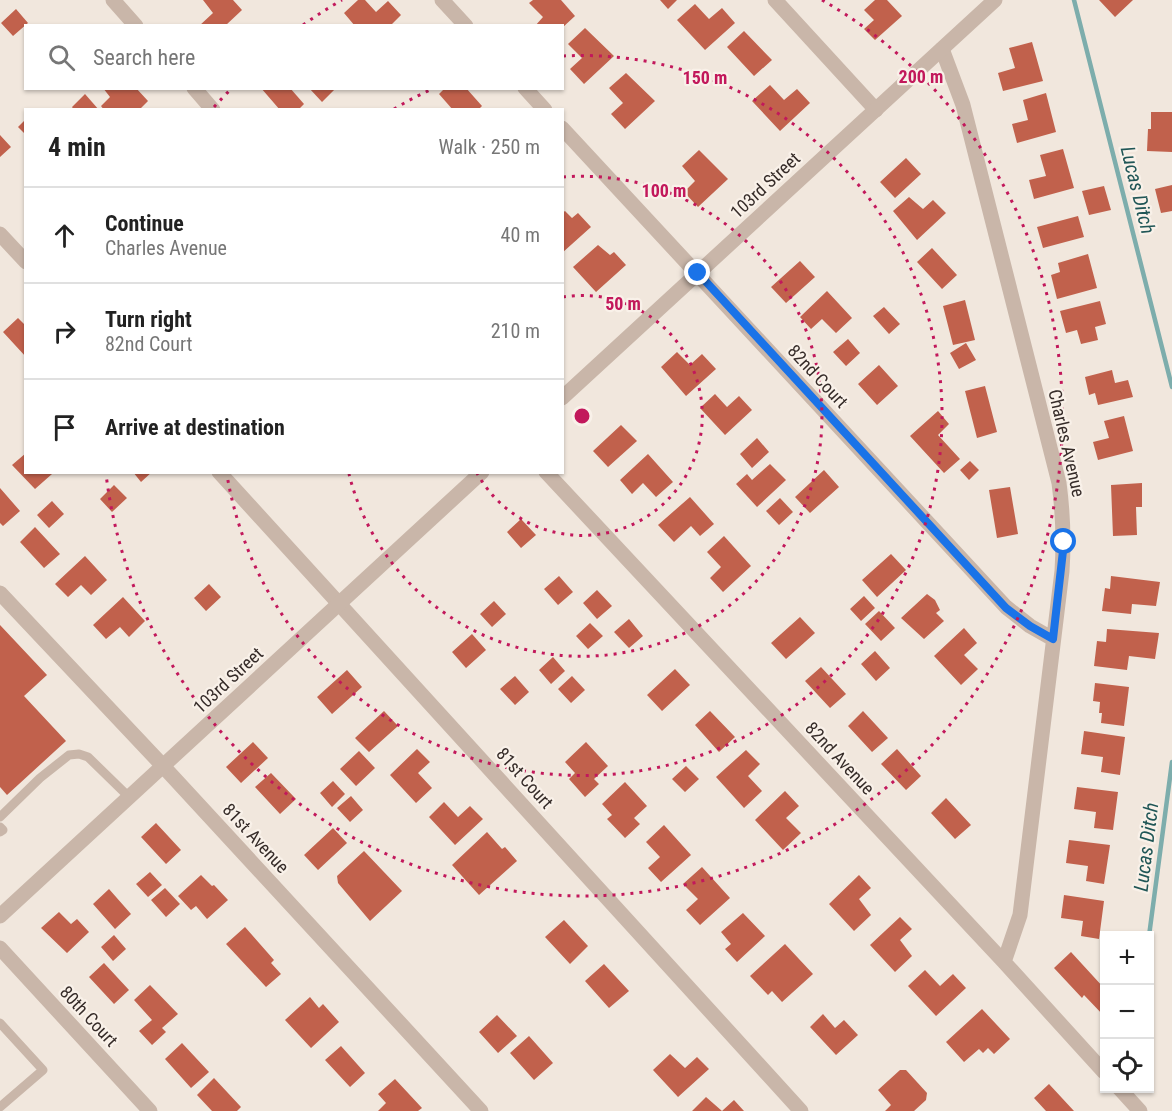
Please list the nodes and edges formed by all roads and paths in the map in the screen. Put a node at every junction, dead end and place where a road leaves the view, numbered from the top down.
1 (113, 0) edge
2 (442, 0) edge
3 (775, 0) edge
4 (995, 0) edge
5 (134, 24) edge
6 (464, 24) edge
7 (942, 49) junction
8 (196, 90) edge
9 (527, 90) edge
10 (211, 108) edge
11 (543, 108) edge
12 (876, 110) junction
13 (564, 131) edge
14 (0, 234) edge
15 (24, 260) edge
16 (698, 273) junction
17 (564, 396) edge
18 (221, 474) edge
19 (480, 474) edge
20 (548, 474) edge
21 (0, 593) edge
22 (339, 604) junction
23 (1053, 639) junction
24 (163, 766) junction
25 (129, 797) junction
26 (0, 817) edge
27 (0, 827) edge
28 (0, 832) edge
29 (2, 910) edge
30 (0, 948) edge
31 (1004, 962) junction
32 (0, 1023) edge
33 (1100, 1068) edge
34 (1123, 1093) edge
35 (0, 1107) edge
36 (150, 1111) edge
37 (481, 1111) edge
38 (801, 1111) edge
39 (1140, 1111) edge

1 - 5 street
2 - 6 street
3 - 12 street
4 - 7 street, 103rd Street
7 - 12 street, 103rd Street
7 - 23 street, Charles Avenue
8 - 10 street
9 - 11 street
12 - 16 street, 103rd Street
13 - 16 street, 82nd Court
14 - 15 street
16 - 17 street, 103rd Street
16 - 23 street, 82nd Court
18 - 22 street, 81st Court
19 - 22 street, 103rd Street
20 - 31 street, 82nd Avenue
21 - 24 street, 81st Avenue
22 - 24 street, 103rd Street
22 - 38 street, 81st Court
23 - 31 street, Charles Avenue
24 - 25 street, 103rd Street
24 - 37 street, 81st Avenue
25 - 26 lane
25 - 29 street, 103rd Street
27 - 28 lane
30 - 36 street, 80th Court
31 - 33 street, 82nd Avenue
32 - 35 lane
34 - 39 street

